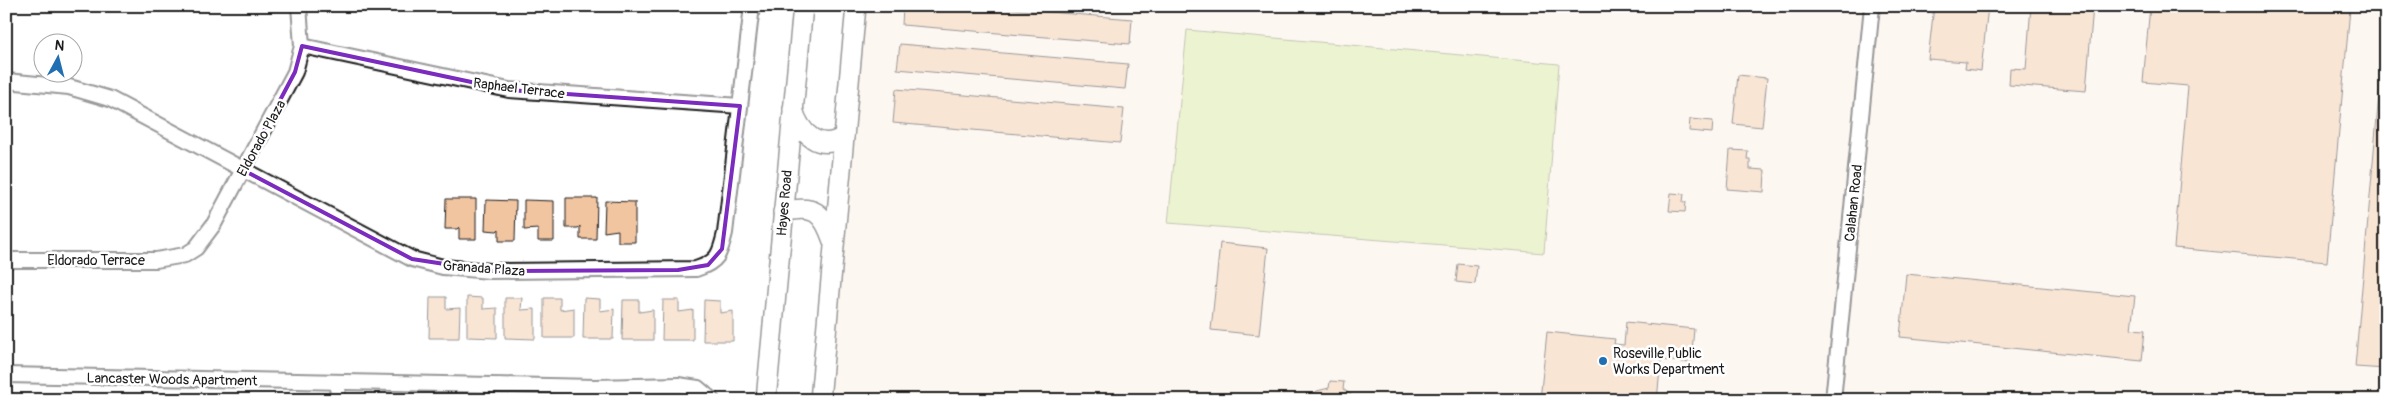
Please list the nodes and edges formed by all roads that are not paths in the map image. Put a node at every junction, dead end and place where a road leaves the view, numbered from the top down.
1 (299, 6) edge
2 (752, 6) edge
3 (803, 6) edge
4 (856, 6) edge
5 (1872, 6) edge
6 (302, 46) junction
7 (6, 81) edge
8 (740, 106) junction
9 (792, 108) junction
10 (844, 136) junction
11 (243, 170) junction
12 (783, 212) junction
13 (834, 245) junction
14 (185, 254) joint
15 (6, 260) edge
16 (6, 375) edge
17 (338, 382) junction
18 (337, 400) edge
19 (712, 400) edge
20 (766, 400) edge
21 (820, 400) edge
22 (1833, 400) edge

1 - 6 street, Eldorado Plaza
2 - 8 street, Granada Plaza
3 - 9 street, Hayes Road
4 - 10 street
5 - 22 street, Calahan Road
6 - 8 street, Raphael Terrace
6 - 11 street, Eldorado Plaza
7 - 11 street, Granada Plaza
8 - 11 street, Granada Plaza
9 - 10 street
9 - 12 street, Hayes Road
10 - 13 street
11 - 14 street, Eldorado Plaza
12 - 13 street
12 - 20 street, Hayes Road
13 - 21 street
14 - 15 street, Eldorado Terrace
16 - 17 street, Lancaster Woods Apartment
17 - 18 street
17 - 19 street, Lancaster Woods Apartment

